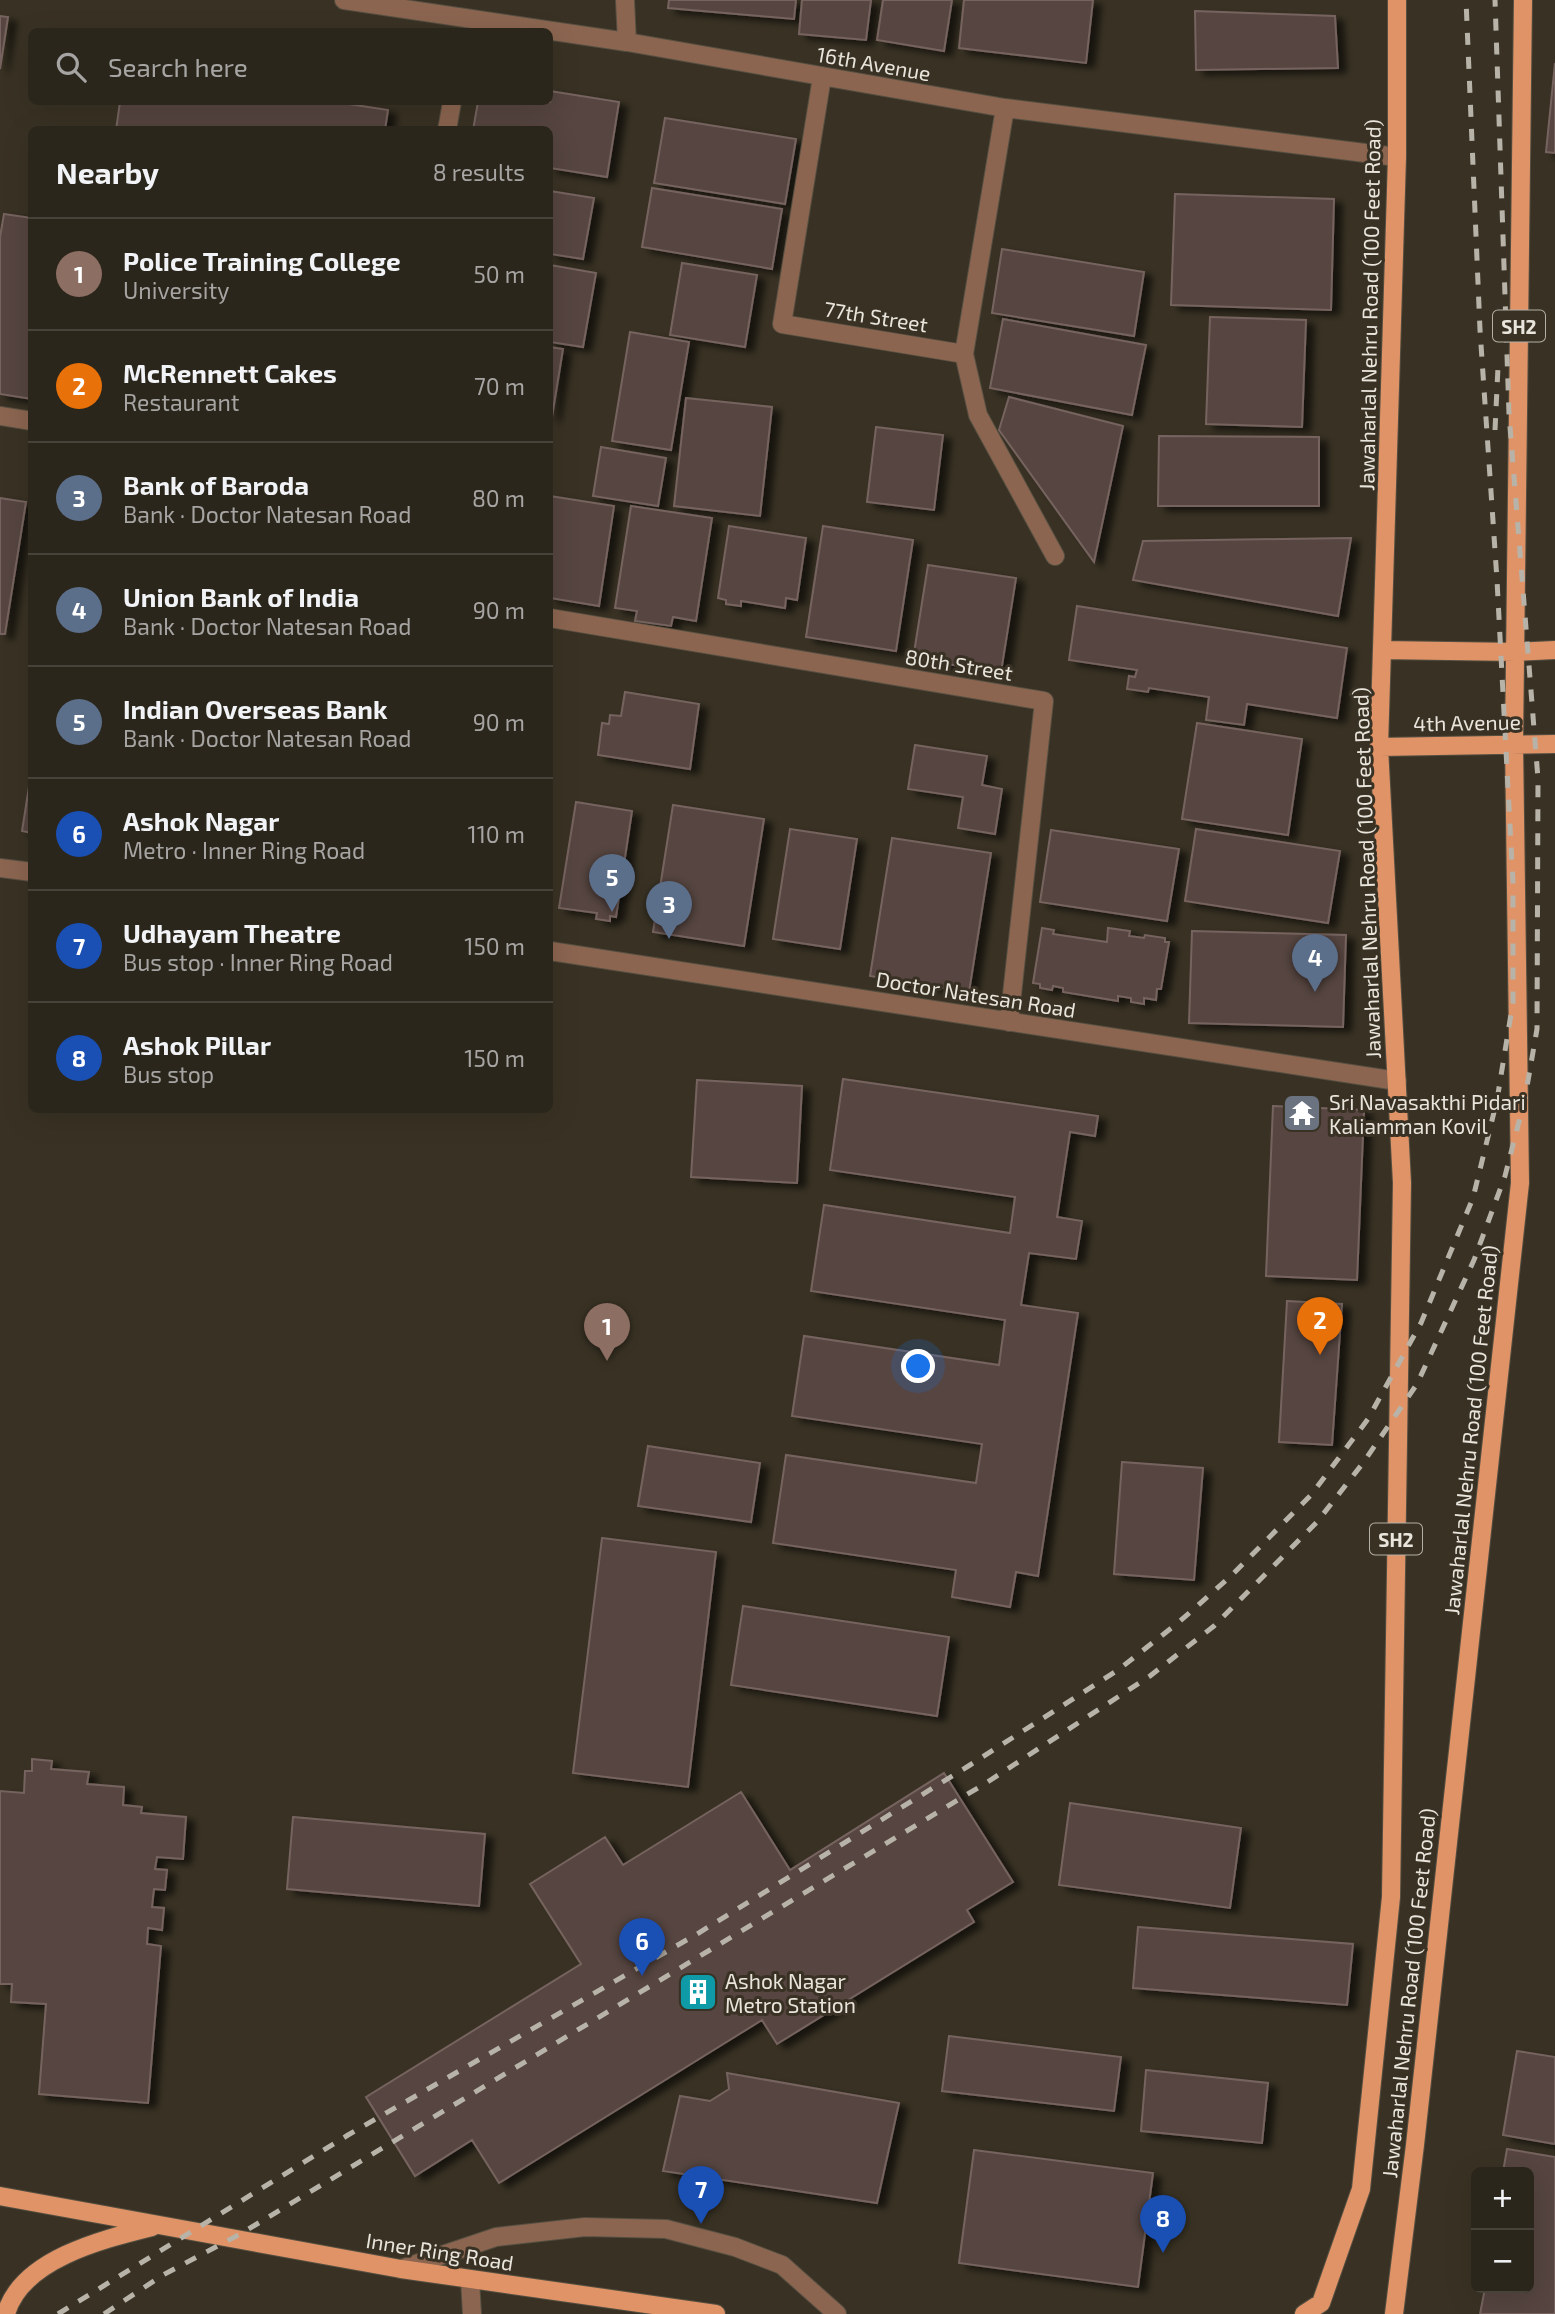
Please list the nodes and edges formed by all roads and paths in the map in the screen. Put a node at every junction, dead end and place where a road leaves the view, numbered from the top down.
1 (344, 0) edge
2 (625, 0) edge
3 (1397, 0) edge
4 (1523, 0) edge
5 (465, 25) edge
6 (495, 28) edge
7 (553, 34) edge
8 (627, 41) junction
9 (822, 77) junction
10 (451, 105) edge
11 (1005, 108) junction
12 (448, 126) edge
13 (1397, 157) junction
14 (964, 354) junction
15 (0, 416) edge
16 (28, 420) edge
17 (1055, 556) dead end
18 (553, 619) edge
19 (1382, 650) junction
20 (1555, 650) edge
21 (1516, 652) junction
22 (1514, 743) junction
23 (1555, 744) edge
24 (1380, 747) junction
25 (0, 867) edge
26 (28, 871) edge
27 (553, 951) edge
28 (1009, 1022) junction
29 (1396, 1081) junction
30 (0, 2196) edge
31 (159, 2225) junction
32 (401, 2269) junction
33 (470, 2280) junction
34 (664, 2310) edge
35 (5, 2314) edge
36 (472, 2314) edge
37 (716, 2314) edge
38 (837, 2314) edge
39 (1304, 2314) edge
40 (1394, 2314) edge

1 - 5 street, 16th Avenue
2 - 8 street
3 - 13 main road, Jawaharlal Nehru Road (100 Feet Road) / SH2
4 - 21 main road, Jawaharlal Nehru Road (100 Feet Road) / SH2
5 - 6 street, 16th Avenue
7 - 8 street, 16th Avenue
8 - 9 street, 16th Avenue
9 - 11 street, 16th Avenue
9 - 14 street, 77th Street
10 - 12 street
11 - 13 street, 16th Avenue
11 - 14 street
13 - 19 main road, Jawaharlal Nehru Road (100 Feet Road) / SH2
14 - 17 street
15 - 16 street
18 - 28 street, 80th Street
19 - 21 main road
19 - 24 main road, Jawaharlal Nehru Road (100 Feet Road) / SH2
20 - 21 main road
21 - 22 main road, Jawaharlal Nehru Road (100 Feet Road) / SH2
22 - 23 main road, 4th Avenue
22 - 24 main road, 4th Avenue
22 - 40 main road, Jawaharlal Nehru Road (100 Feet Road) / SH2
24 - 29 main road, Jawaharlal Nehru Road (100 Feet Road) / SH2
25 - 26 street
27 - 28 street, Doctor Natesan Road
28 - 29 street, Doctor Natesan Road
29 - 39 main road, Jawaharlal Nehru Road (100 Feet Road) / SH2
30 - 31 main road, Inner Ring Road
31 - 32 main road, Inner Ring Road
31 - 35 main road
32 - 33 main road, Inner Ring Road
32 - 38 street
33 - 34 main road, Inner Ring Road
33 - 36 street
34 - 37 main road, Inner Ring Road

